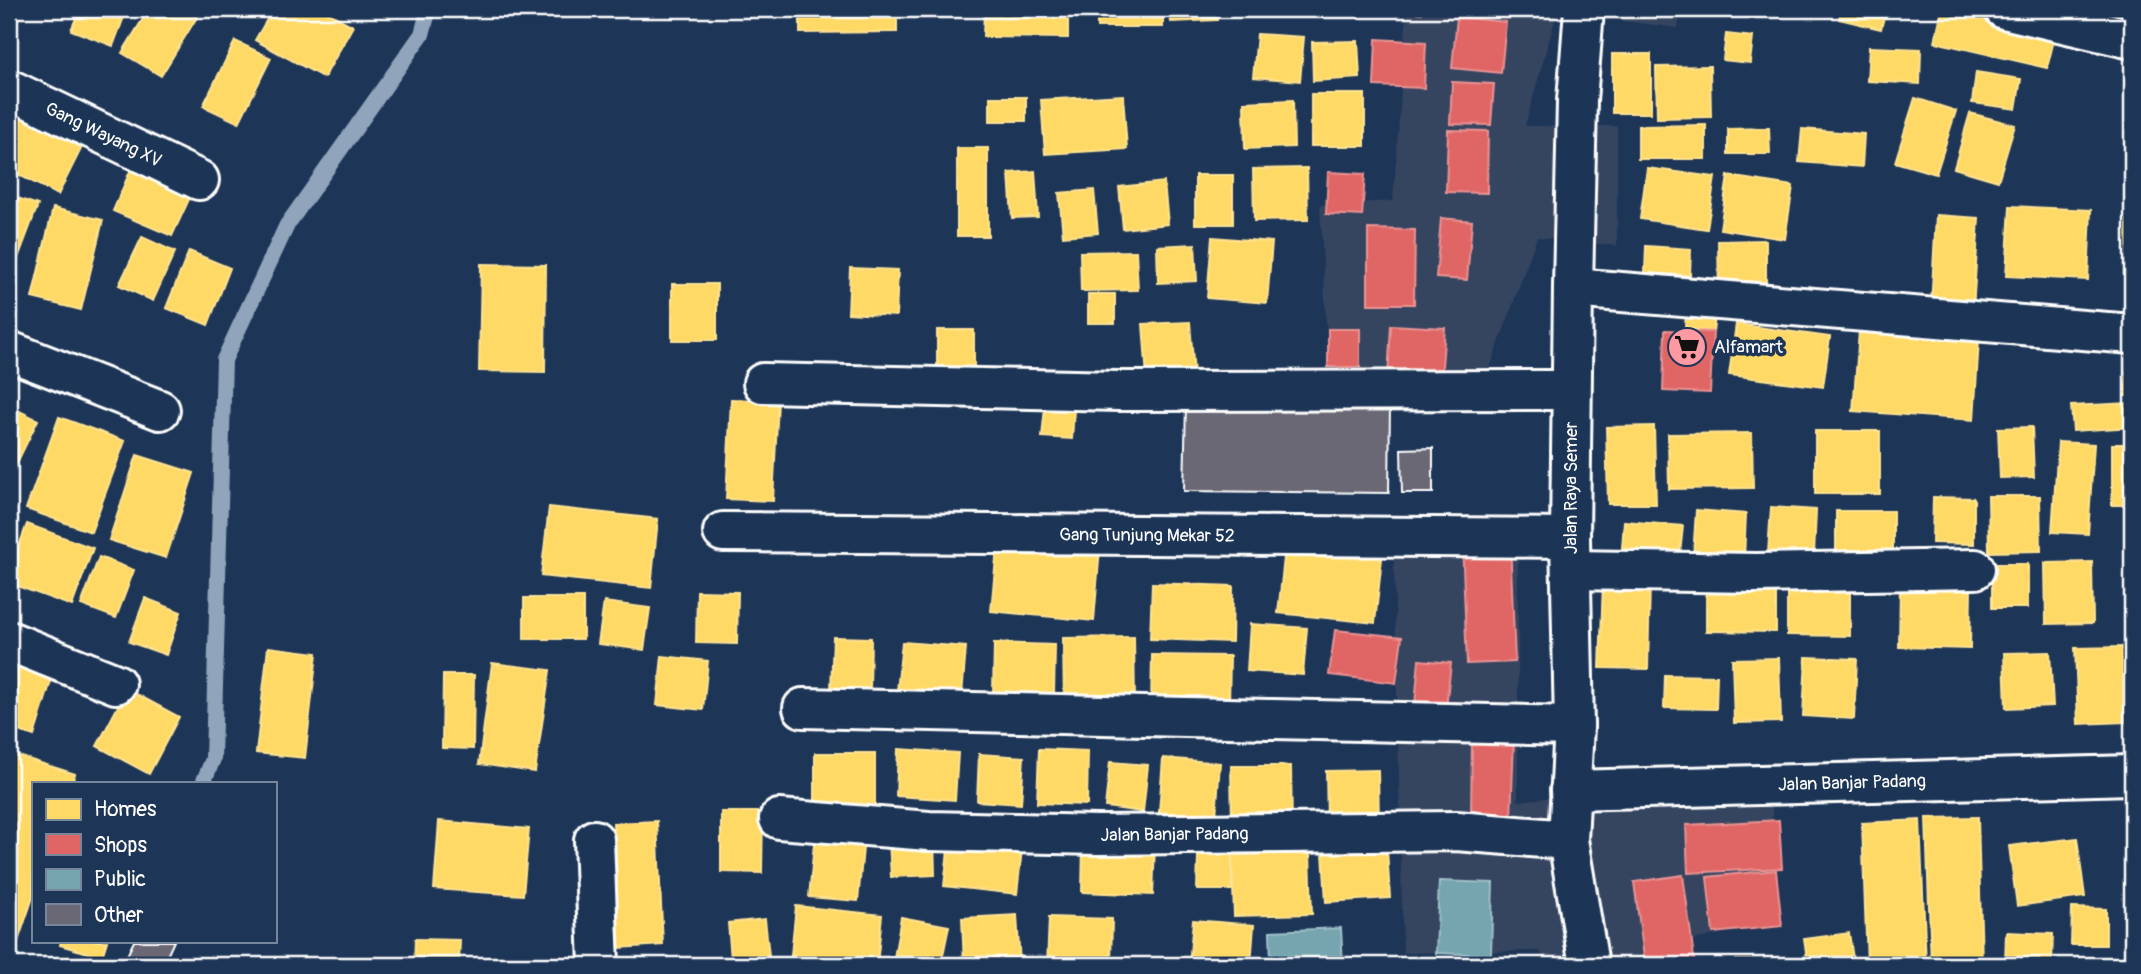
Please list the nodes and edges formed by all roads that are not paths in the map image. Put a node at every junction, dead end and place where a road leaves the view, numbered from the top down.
1 (1584, 9) edge
2 (2004, 9) edge
3 (2132, 39) edge
4 (9, 89) edge
5 (199, 180) dead end
6 (1573, 288) junction
7 (2132, 334) edge
8 (9, 351) edge
9 (763, 383) dead end
10 (1571, 390) junction
11 (160, 410) dead end
12 (723, 532) dead end
13 (1571, 554) junction
14 (1975, 569) dead end
15 (9, 641) edge
16 (116, 684) dead end
17 (803, 708) dead end
18 (1574, 726) junction
19 (2132, 775) edge
20 (1570, 790) junction
21 (779, 819) dead end
22 (594, 840) dead end
23 (1569, 840) junction
24 (599, 965) edge
25 (1589, 965) edge

1 - 6 street, Jalan Raya Semer
2 - 3 street
4 - 5 street, Gang Wayang XV
6 - 7 street
6 - 10 street, Jalan Raya Semer
8 - 11 street
9 - 10 street
10 - 13 street, Jalan Raya Semer
12 - 13 street, Gang Tunjung Mekar 52
13 - 14 street, Gang Tunjung Mekar 52
13 - 18 street, Jalan Raya Semer
15 - 16 street
17 - 18 street
18 - 20 street, Jalan Raya Semer
19 - 20 street, Jalan Banjar Padang
20 - 23 street, Jalan Raya Semer
21 - 23 street, Jalan Banjar Padang
22 - 24 street
23 - 25 street, Jalan Raya Semer

